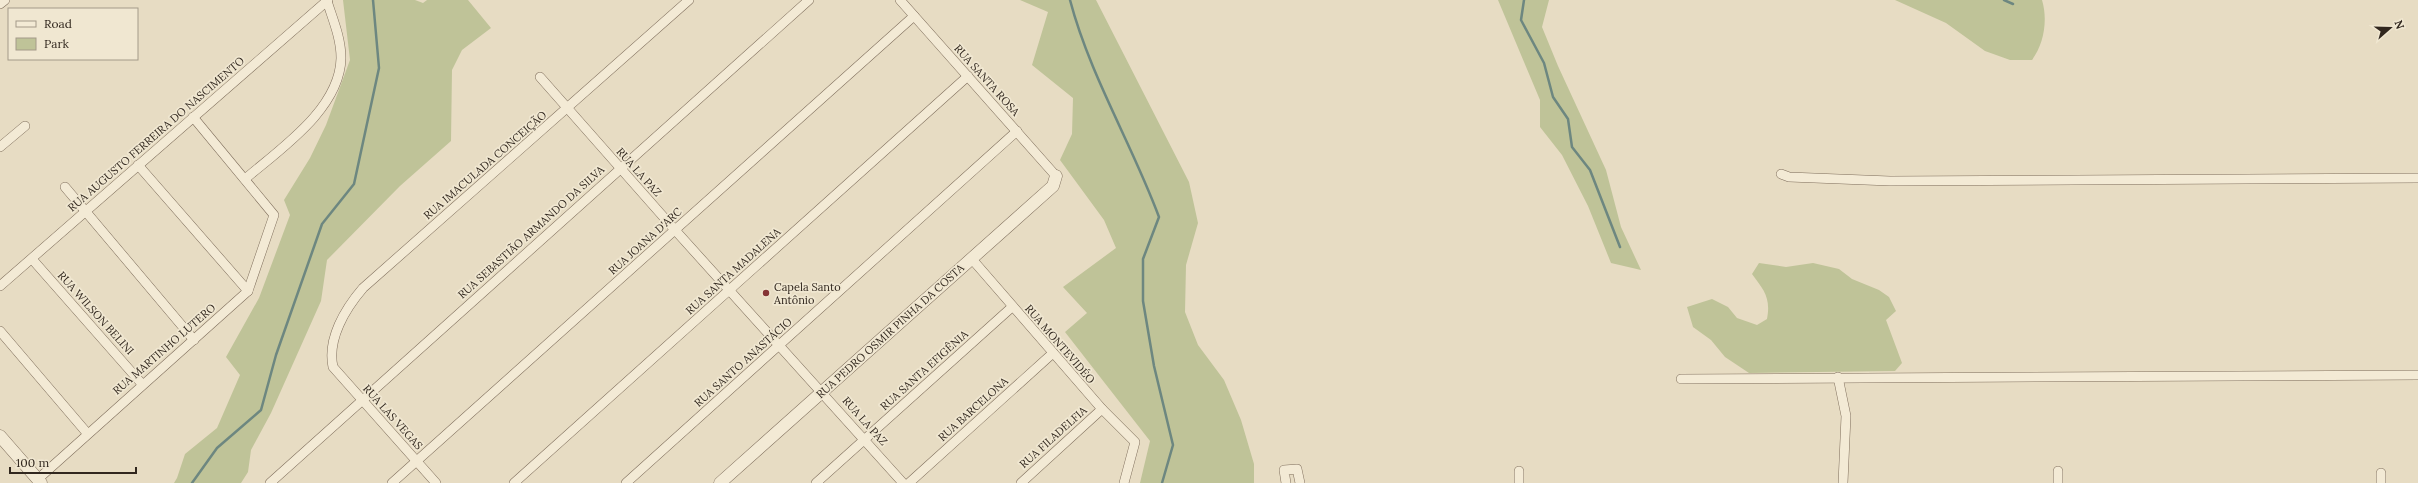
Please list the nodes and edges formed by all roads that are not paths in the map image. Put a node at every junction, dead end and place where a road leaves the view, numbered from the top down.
1 (5, 0) edge
2 (689, 0) edge
3 (809, 0) edge
4 (900, 0) edge
5 (327, 1) edge
6 (0, 4) edge
7 (914, 16) junction
8 (968, 76) junction
9 (540, 77) dead end
10 (567, 109) junction
11 (193, 117) junction
12 (25, 126) dead end
13 (1017, 130) junction
14 (0, 147) edge
15 (138, 166) junction
16 (620, 169) junction
17 (1781, 174) dead end
18 (1056, 176) joint
19 (2418, 178) edge
20 (244, 179) junction
21 (65, 187) dead end
22 (85, 213) junction
23 (675, 230) junction
24 (971, 258) junction
25 (32, 259) junction
26 (0, 286) edge
27 (730, 290) junction
28 (248, 291) junction
29 (1012, 307) junction
30 (0, 331) edge
31 (194, 340) junction
32 (780, 345) junction
33 (1053, 353) junction
34 (333, 367) joint
35 (2418, 375) edge
36 (1838, 377) junction
37 (1681, 379) dead end
38 (142, 384) junction
39 (822, 392) junction
40 (362, 400) junction
41 (1102, 409) junction
42 (87, 433) junction
43 (0, 436) edge
44 (865, 439) junction
45 (416, 461) junction
46 (1519, 471) dead end
47 (2058, 471) dead end
48 (39, 481) edge
49 (270, 483) edge
50 (392, 483) edge
51 (436, 483) edge
52 (514, 483) edge
53 (626, 483) edge
54 (720, 483) edge
55 (816, 483) edge
56 (903, 483) edge
57 (909, 483) edge
58 (1021, 483) edge
59 (1124, 483) edge
60 (1286, 483) edge
61 (1300, 483) edge
62 (1519, 483) edge
63 (1843, 483) edge
64 (2058, 483) edge

1 - 6 street
2 - 10 street, RUA IMACULADA CONCEIÇÃO
3 - 16 street, RUA SEBASTIÃO ARMANDO DA SILVA
4 - 7 street, RUA SANTA ROSA
5 - 11 street, RUA AUGUSTO FERREIRA DO NASCIMENTO
5 - 20 street
7 - 8 street, RUA SANTA ROSA
7 - 23 street, RUA JOANA D'ARC
8 - 13 street, RUA SANTA ROSA
8 - 27 street, RUA SANTA MADALENA
9 - 10 street, RUA LA PAZ
10 - 16 street, RUA LA PAZ
10 - 34 street, RUA IMACULADA CONCEIÇÃO
11 - 15 street, RUA AUGUSTO FERREIRA DO NASCIMENTO
11 - 20 street
12 - 14 street
13 - 18 street, RUA SANTA ROSA
13 - 32 street, RUA SANTO ANASTÁCIO
15 - 22 street, RUA AUGUSTO FERREIRA DO NASCIMENTO
15 - 28 street
16 - 23 street, RUA LA PAZ
16 - 40 street, RUA SEBASTIÃO ARMANDO DA SILVA
17 - 19 street
18 - 24 street, RUA PEDRO OSMIR PINHA DA COSTA
20 - 28 street, RUA MARTINHO LUTERO
21 - 22 street
22 - 25 street, RUA AUGUSTO FERREIRA DO NASCIMENTO
22 - 31 street
23 - 27 street, RUA LA PAZ
23 - 45 street, RUA JOANA D'ARC
24 - 29 street, RUA MONTEVIDÉO
24 - 39 street, RUA PEDRO OSMIR PINHA DA COSTA
25 - 26 street, RUA AUGUSTO FERREIRA DO NASCIMENTO
25 - 38 street, RUA WILSON BELINI
27 - 32 street, RUA LA PAZ
27 - 52 street, RUA SANTA MADALENA
28 - 31 street, RUA MARTINHO LUTERO
29 - 33 street, RUA MONTEVIDÉO
29 - 44 street, RUA SANTA EFIGÊNIA
30 - 42 street
31 - 38 street, RUA MARTINHO LUTERO
32 - 39 street, RUA LA PAZ
32 - 53 street, RUA SANTO ANASTÁCIO
33 - 41 street, RUA MONTEVIDÉO
33 - 57 street, RUA BARCELONA
34 - 40 street, RUA LAS VEGAS
35 - 36 street
36 - 37 street
36 - 63 street
38 - 42 street, RUA MARTINHO LUTERO
39 - 44 street, RUA LA PAZ
39 - 54 street, RUA PEDRO OSMIR PINHA DA COSTA
40 - 45 street, RUA LAS VEGAS
40 - 49 street, RUA SEBASTIÃO ARMANDO DA SILVA
41 - 58 street, RUA FILADELFIA
41 - 59 street, RUA MONTEVIDÉO
42 - 48 street, RUA MARTINHO LUTERO
43 - 48 street
44 - 55 street, RUA SANTA EFIGÊNIA
44 - 56 street, RUA LA PAZ
45 - 50 street, RUA JOANA D'ARC
45 - 51 street, RUA LAS VEGAS
46 - 62 street
47 - 64 street
60 - 61 street

